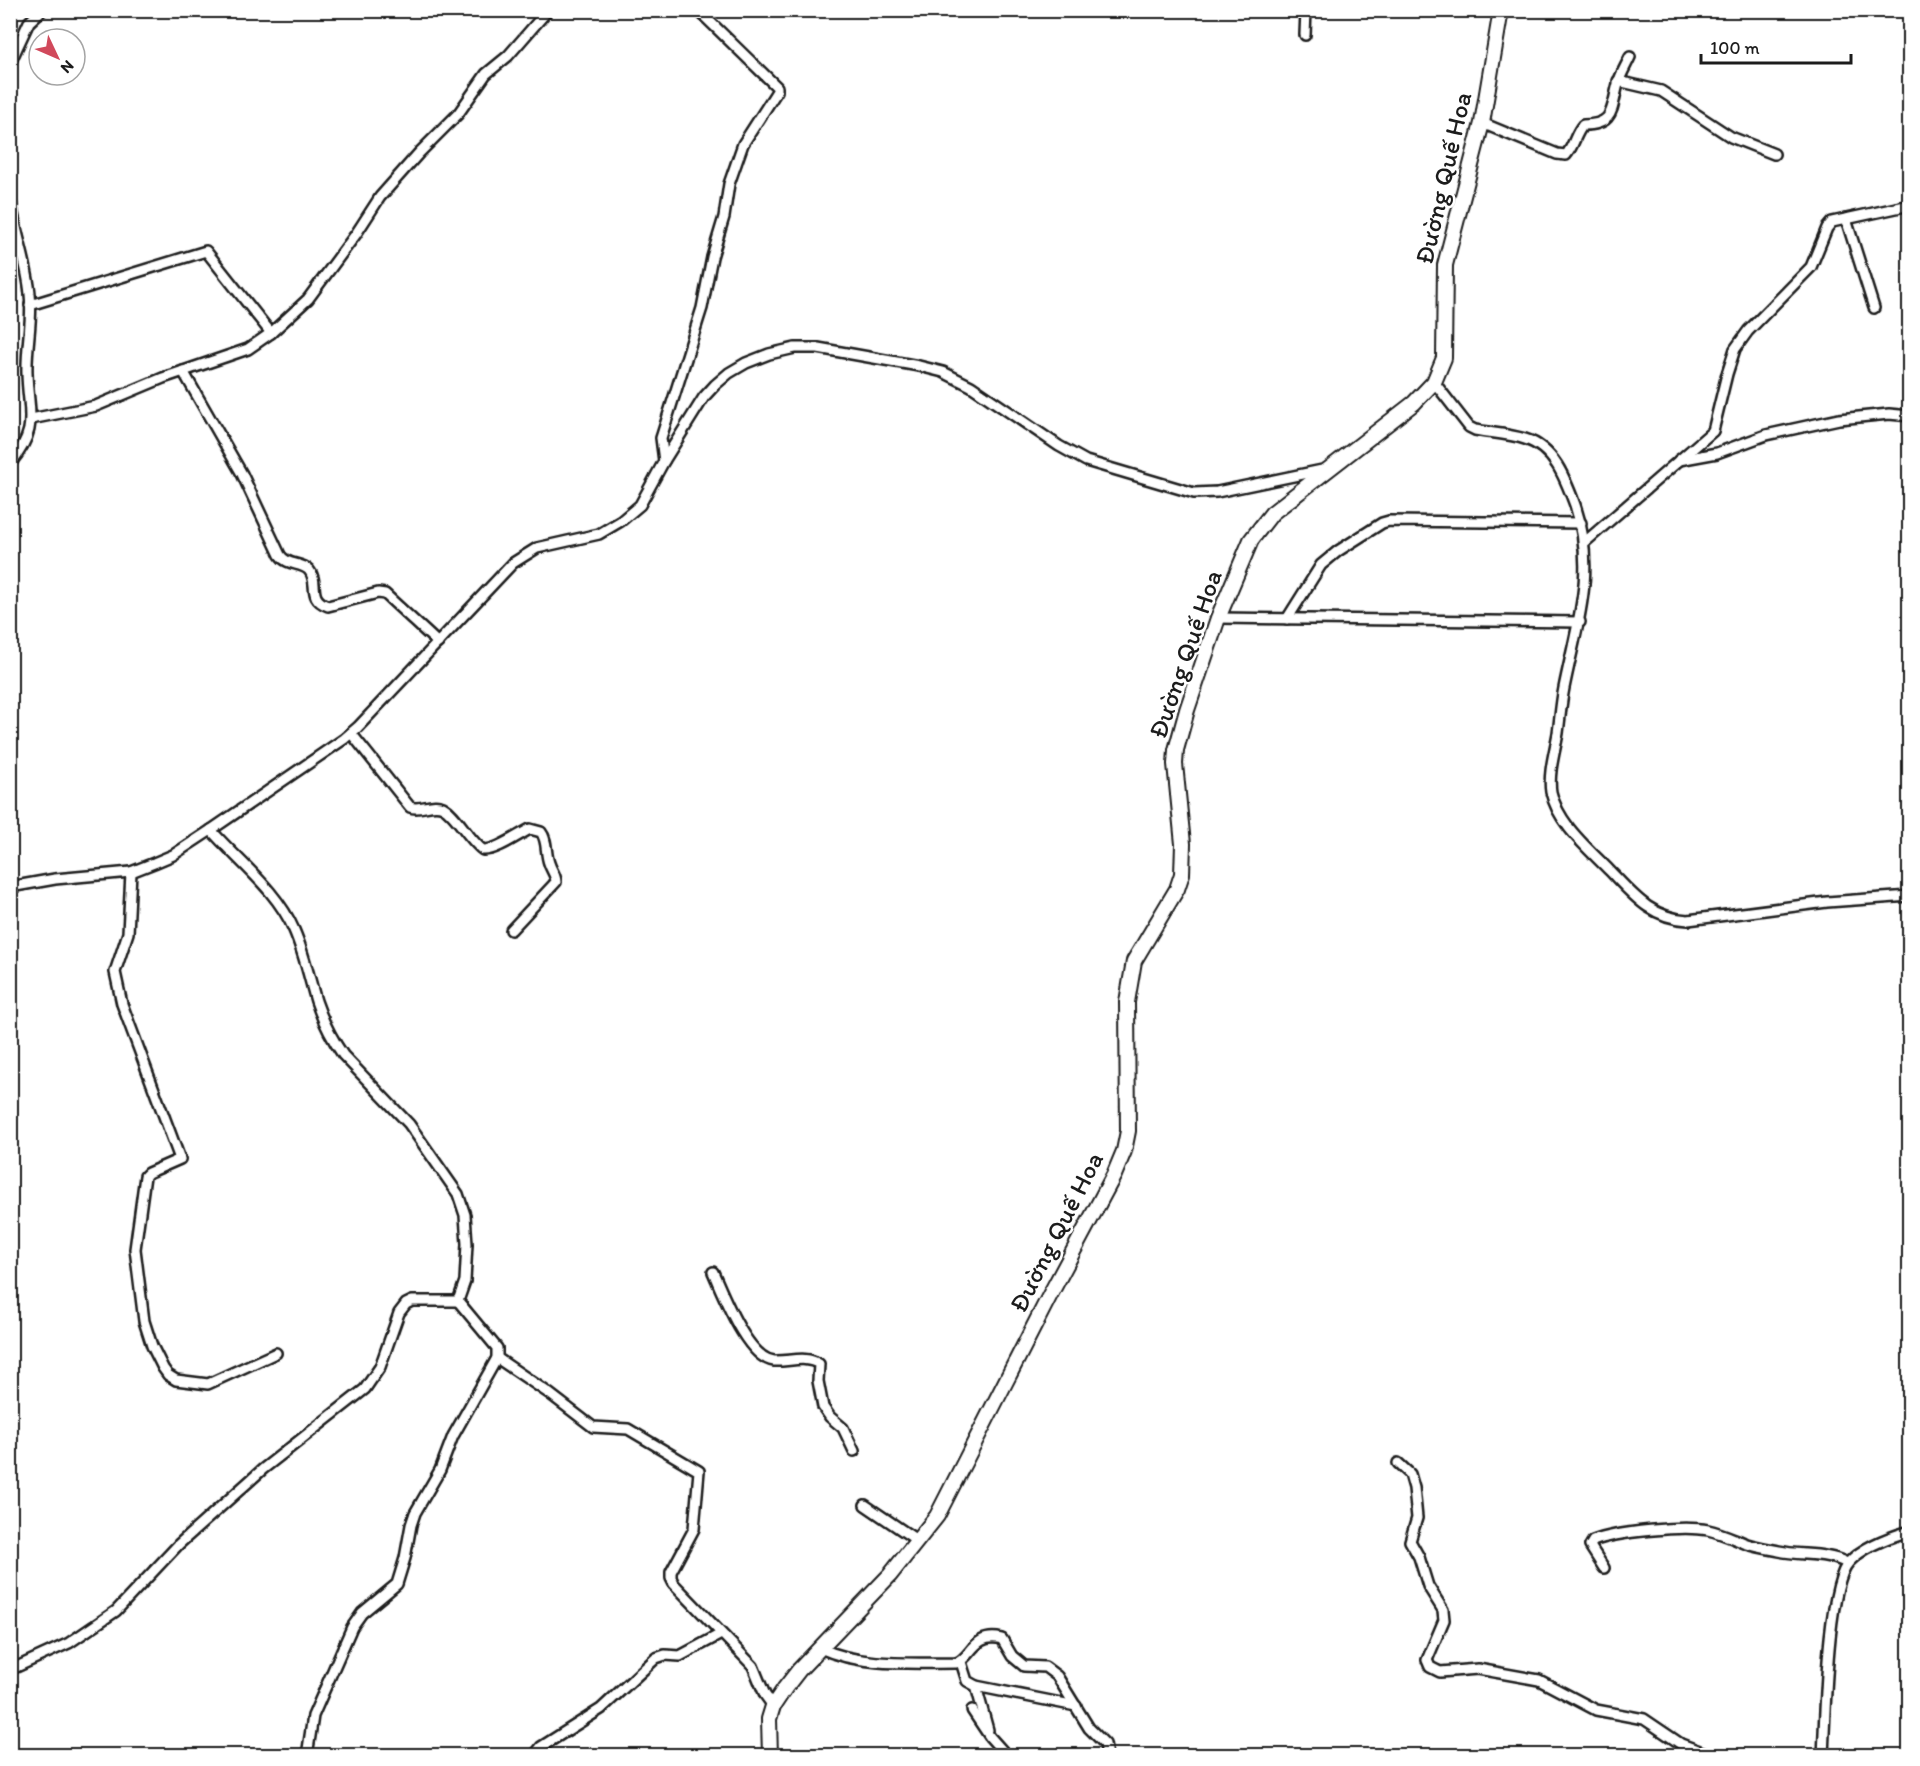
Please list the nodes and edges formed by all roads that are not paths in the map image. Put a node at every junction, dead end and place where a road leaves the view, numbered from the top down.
1 (42, 10) edge
2 (548, 10) edge
3 (698, 10) edge
4 (1306, 10) edge
5 (1501, 10) edge
6 (1305, 35) dead end
7 (1630, 57) dead end
8 (10, 63) edge
9 (1618, 81) junction
10 (1482, 123) junction
11 (1774, 154) dead end
12 (10, 194) edge
13 (1910, 205) edge
14 (1846, 219) junction
15 (10, 255) edge
16 (22, 256) junction
17 (30, 304) junction
18 (1874, 308) dead end
19 (271, 333) junction
20 (183, 371) junction
21 (1434, 382) junction
22 (1910, 416) edge
23 (31, 419) junction
24 (1676, 460) junction
25 (663, 461) junction
26 (10, 464) edge
27 (1332, 468) junction
28 (1581, 523) junction
29 (1585, 542) junction
30 (1218, 618) junction
31 (1287, 619) junction
32 (1580, 622) junction
33 (438, 643) junction
34 (351, 733) junction
35 (211, 830) junction
36 (131, 872) junction
37 (10, 887) edge
38 (1910, 896) edge
39 (512, 930) dead end
40 (712, 1272) dead end
41 (458, 1301) junction
42 (276, 1353) dead end
43 (497, 1358) junction
44 (854, 1451) dead end
45 (1398, 1462) dead end
46 (865, 1505) dead end
47 (1910, 1532) edge
48 (918, 1541) junction
49 (1847, 1563) junction
50 (1604, 1568) dead end
51 (721, 1634) junction
52 (820, 1648) junction
53 (961, 1662) junction
54 (10, 1671) edge
55 (976, 1686) junction
56 (773, 1706) junction
57 (1076, 1706) junction
58 (972, 1710) dead end
59 (990, 1737) junction
60 (307, 1755) edge
61 (534, 1755) edge
62 (770, 1755) edge
63 (1007, 1755) edge
64 (1107, 1755) edge
65 (1713, 1755) edge
66 (1823, 1755) edge

1 - 8 street
2 - 19 street
3 - 25 street
4 - 6 street
5 - 10 street, Đường Quế Hoa
7 - 9 street
9 - 10 street
9 - 11 street
10 - 21 street, Đường Quế Hoa
12 - 16 street
13 - 14 street
14 - 18 street
14 - 24 street
15 - 16 street
16 - 17 street
17 - 19 street
17 - 23 street
19 - 20 street
20 - 23 street
20 - 33 street
21 - 27 street, Đường Quế Hoa
21 - 28 street
22 - 24 street
23 - 26 street
24 - 29 street
25 - 27 street
25 - 33 street
27 - 30 street, Đường Quế Hoa
28 - 29 street
28 - 31 street
29 - 32 street
30 - 31 street
30 - 48 street, Đường Quế Hoa
31 - 32 street
32 - 38 street
33 - 34 street
34 - 35 street
34 - 39 street
35 - 36 street
35 - 41 street
36 - 37 street
36 - 42 street
40 - 44 street
41 - 43 street
41 - 54 street
43 - 51 street
43 - 60 street
45 - 65 street
46 - 48 street
47 - 49 street
48 - 52 street, Đường Quế Hoa
49 - 50 street
49 - 66 street
51 - 56 street
51 - 61 street
52 - 53 street
52 - 56 street, Đường Quế Hoa
53 - 55 street
53 - 57 street
55 - 57 street
55 - 59 street
56 - 62 street, Đường Quế Hoa
57 - 64 street
58 - 59 street
59 - 63 street

